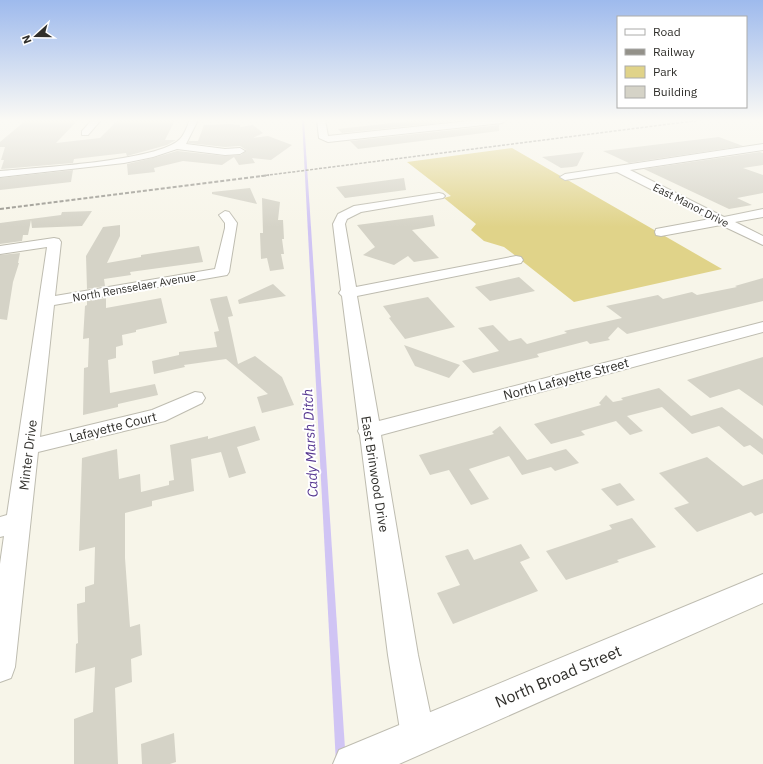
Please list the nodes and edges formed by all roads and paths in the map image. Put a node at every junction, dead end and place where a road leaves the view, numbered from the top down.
1 (145, 156) edge
2 (711, 156) edge
3 (619, 169) junction
4 (0, 174) edge
5 (565, 177) dead end
6 (439, 196) dead end
7 (763, 213) edge
8 (225, 215) dead end
9 (723, 221) junction
10 (662, 232) dead end
11 (763, 241) edge
12 (0, 250) edge
13 (516, 260) dead end
14 (347, 293) junction
15 (46, 302) junction
16 (763, 327) edge
17 (195, 398) dead end
18 (368, 431) junction
19 (29, 447) junction
20 (9, 525) edge
21 (763, 588) edge
22 (0, 667) edge
23 (418, 736) junction
24 (364, 759) edge

1 - 4 street
2 - 3 street
3 - 5 street
3 - 9 street, East Manor Drive
6 - 14 street, East Brinwood Drive
7 - 9 street
8 - 15 street, North Rensselaer Avenue
9 - 10 street
9 - 11 street, East Manor Drive
12 - 15 street, Minter Drive
13 - 14 street
14 - 18 street, East Brinwood Drive
15 - 19 street, Minter Drive
16 - 18 street, North Lafayette Street
17 - 19 street, Lafayette Court
18 - 23 street, East Brinwood Drive
19 - 20 street, Minter Drive
20 - 22 street, Minter Drive
21 - 23 street, North Broad Street
23 - 24 street, North Broad Street

